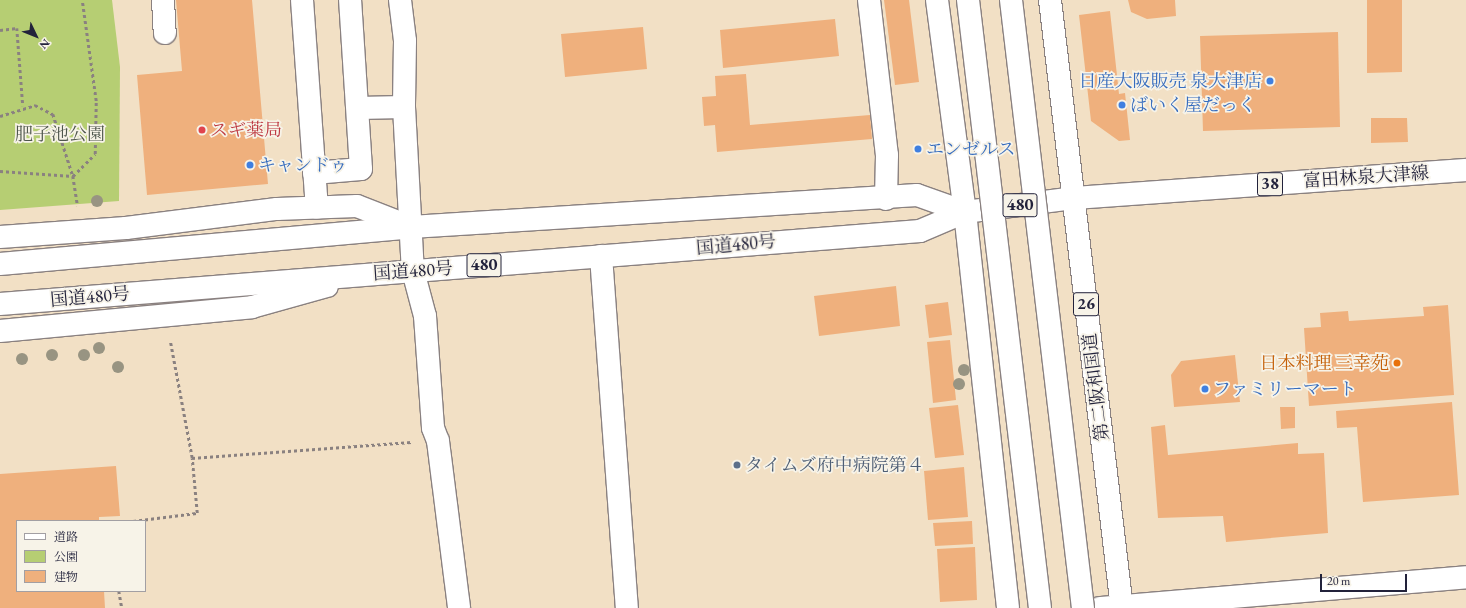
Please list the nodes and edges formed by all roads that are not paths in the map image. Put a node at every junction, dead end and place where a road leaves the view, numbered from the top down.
1 (163, 0) edge
2 (302, 0) edge
3 (350, 0) edge
4 (400, 0) edge
5 (869, 0) edge
6 (937, 0) edge
7 (968, 0) edge
8 (1011, 0) edge
9 (1050, 0) edge
10 (165, 34) dead end
11 (404, 107) junction
12 (358, 108) junction
13 (1466, 170) edge
14 (314, 173) junction
15 (1075, 198) junction
16 (886, 199) junction
17 (318, 207) junction
18 (965, 212) junction
19 (411, 227) junction
20 (0, 237) edge
21 (601, 256) junction
22 (0, 264) edge
23 (413, 271) junction
24 (359, 275) junction
25 (0, 304) edge
26 (0, 331) edge
27 (1466, 577) edge
28 (1122, 607) edge
29 (459, 608) edge
30 (627, 608) edge
31 (1008, 608) edge
32 (1040, 608) edge
33 (1083, 608) edge
34 (1100, 608) edge

1 - 10 main road
2 - 14 main road
3 - 12 main road
4 - 11 main road
5 - 16 main road
6 - 18 main road
7 - 32 main road, bridge
8 - 33 main road, 26, bridge
9 - 15 main road, 第二阪和国道 / 26
11 - 12 main road
11 - 19 main road
12 - 14 main road
13 - 15 main road, 富田林泉大津線 / 38
14 - 17 main road
15 - 18 main road, 国道480号 / 480
15 - 28 main road, 第二阪和国道 / 26
16 - 18 main road, 国道480号 / 480
16 - 19 main road, 国道480号 / 480
17 - 19 main road, 480
17 - 20 main road, 480
18 - 21 main road, 国道480号 / 480
18 - 31 main road
19 - 22 main road, 国道480号 / 480
19 - 23 main road
21 - 23 main road, 国道480号 / 480
21 - 30 main road
23 - 24 main road, 国道480号 / 480
23 - 29 main road
24 - 25 main road, 国道480号 / 480
24 - 26 main road, 480
27 - 28 main road
28 - 34 main road

